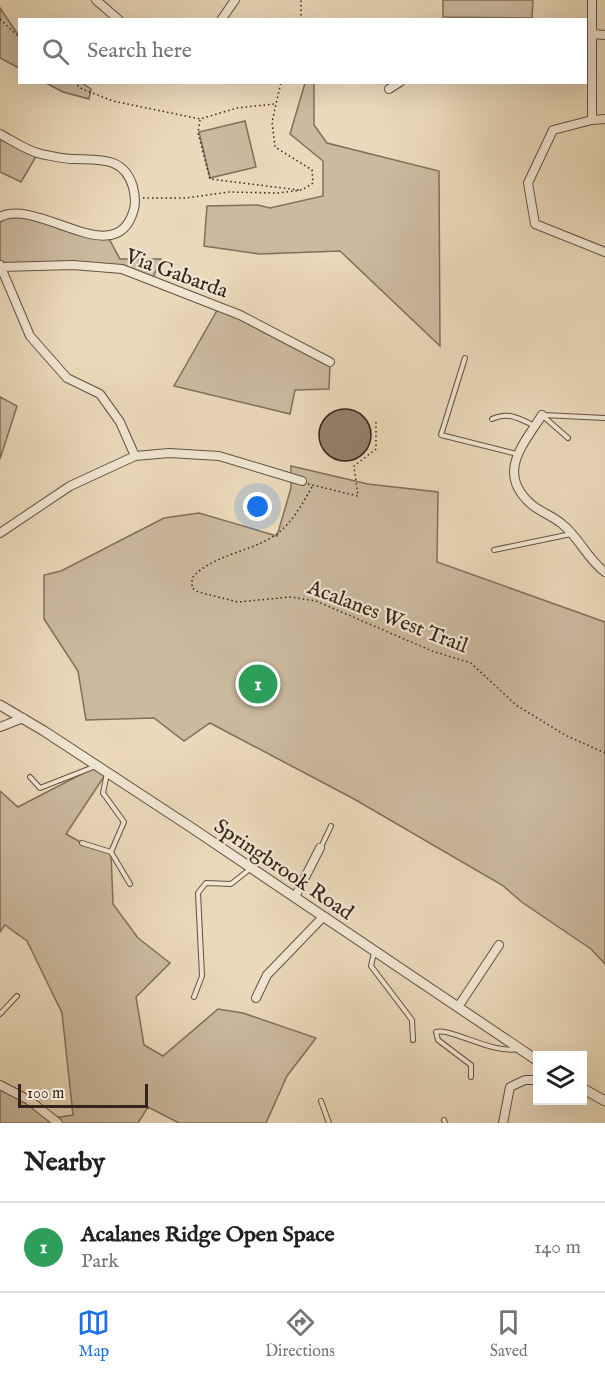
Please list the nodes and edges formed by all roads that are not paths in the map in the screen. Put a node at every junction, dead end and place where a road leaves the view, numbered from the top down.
1 (96, 0) edge
2 (235, 0) edge
3 (592, 0) edge
4 (117, 18) edge
5 (222, 18) edge
6 (592, 34) junction
7 (605, 35) edge
8 (589, 68) edge
9 (397, 84) edge
10 (389, 89) dead end
11 (605, 119) edge
12 (591, 120) junction
13 (0, 134) edge
14 (0, 217) edge
15 (605, 252) edge
16 (0, 266) edge
17 (465, 358) dead end
18 (330, 362) dead end
19 (542, 415) junction
20 (605, 418) edge
21 (492, 419) dead end
22 (535, 426) junction
23 (568, 438) dead end
24 (517, 454) junction
25 (135, 456) junction
26 (302, 481) dead end
27 (0, 533) edge
28 (571, 534) junction
29 (494, 550) dead end
30 (605, 572) edge
31 (3, 705) edge
32 (22, 718) junction
33 (0, 727) edge
34 (97, 766) junction
35 (107, 772) junction
36 (30, 777) dead end
37 (331, 826) dead end
38 (82, 843) dead end
39 (320, 848) joint
40 (111, 852) junction
41 (251, 868) junction
42 (130, 884) dead end
43 (295, 897) junction
44 (323, 918) junction
45 (499, 945) dead end
46 (375, 952) junction
47 (17, 996) dead end
48 (194, 997) dead end
49 (256, 998) dead end
50 (458, 1007) junction
51 (0, 1014) edge
52 (413, 1040) dead end
53 (519, 1049) junction
54 (533, 1058) edge
55 (471, 1077) dead end
56 (533, 1080) edge
57 (0, 1086) edge
58 (587, 1091) edge
59 (321, 1101) dead end
60 (605, 1101) edge
61 (58, 1123) edge
62 (329, 1123) edge
63 (503, 1123) edge

1 - 4 street
2 - 5 street
3 - 6 street
6 - 7 street
6 - 8 street
8 - 12 street
9 - 10 street
11 - 12 street
12 - 15 street
13 - 14 street
16 - 18 street, Via Gabarda
16 - 25 street
17 - 24 lane
19 - 20 lane
19 - 22 street
19 - 23 lane
21 - 22 lane
22 - 24 street
24 - 28 street
25 - 26 street
25 - 27 street
28 - 29 lane
28 - 30 street
31 - 32 street, Springbrook Road
32 - 33 street
32 - 34 street, Springbrook Road
34 - 35 street, Springbrook Road
34 - 36 lane
35 - 40 lane
35 - 41 street, Springbrook Road
37 - 39 lane
38 - 40 lane
39 - 43 street
40 - 42 lane
41 - 43 street, Springbrook Road
41 - 48 lane
43 - 44 street, Springbrook Road
44 - 46 street, Springbrook Road
44 - 49 street
45 - 50 street
46 - 50 street, Springbrook Road
46 - 52 lane
47 - 51 lane
50 - 53 street, Springbrook Road
53 - 54 street, Springbrook Road
53 - 55 lane
56 - 63 street
57 - 61 street
58 - 60 street
59 - 62 lane

